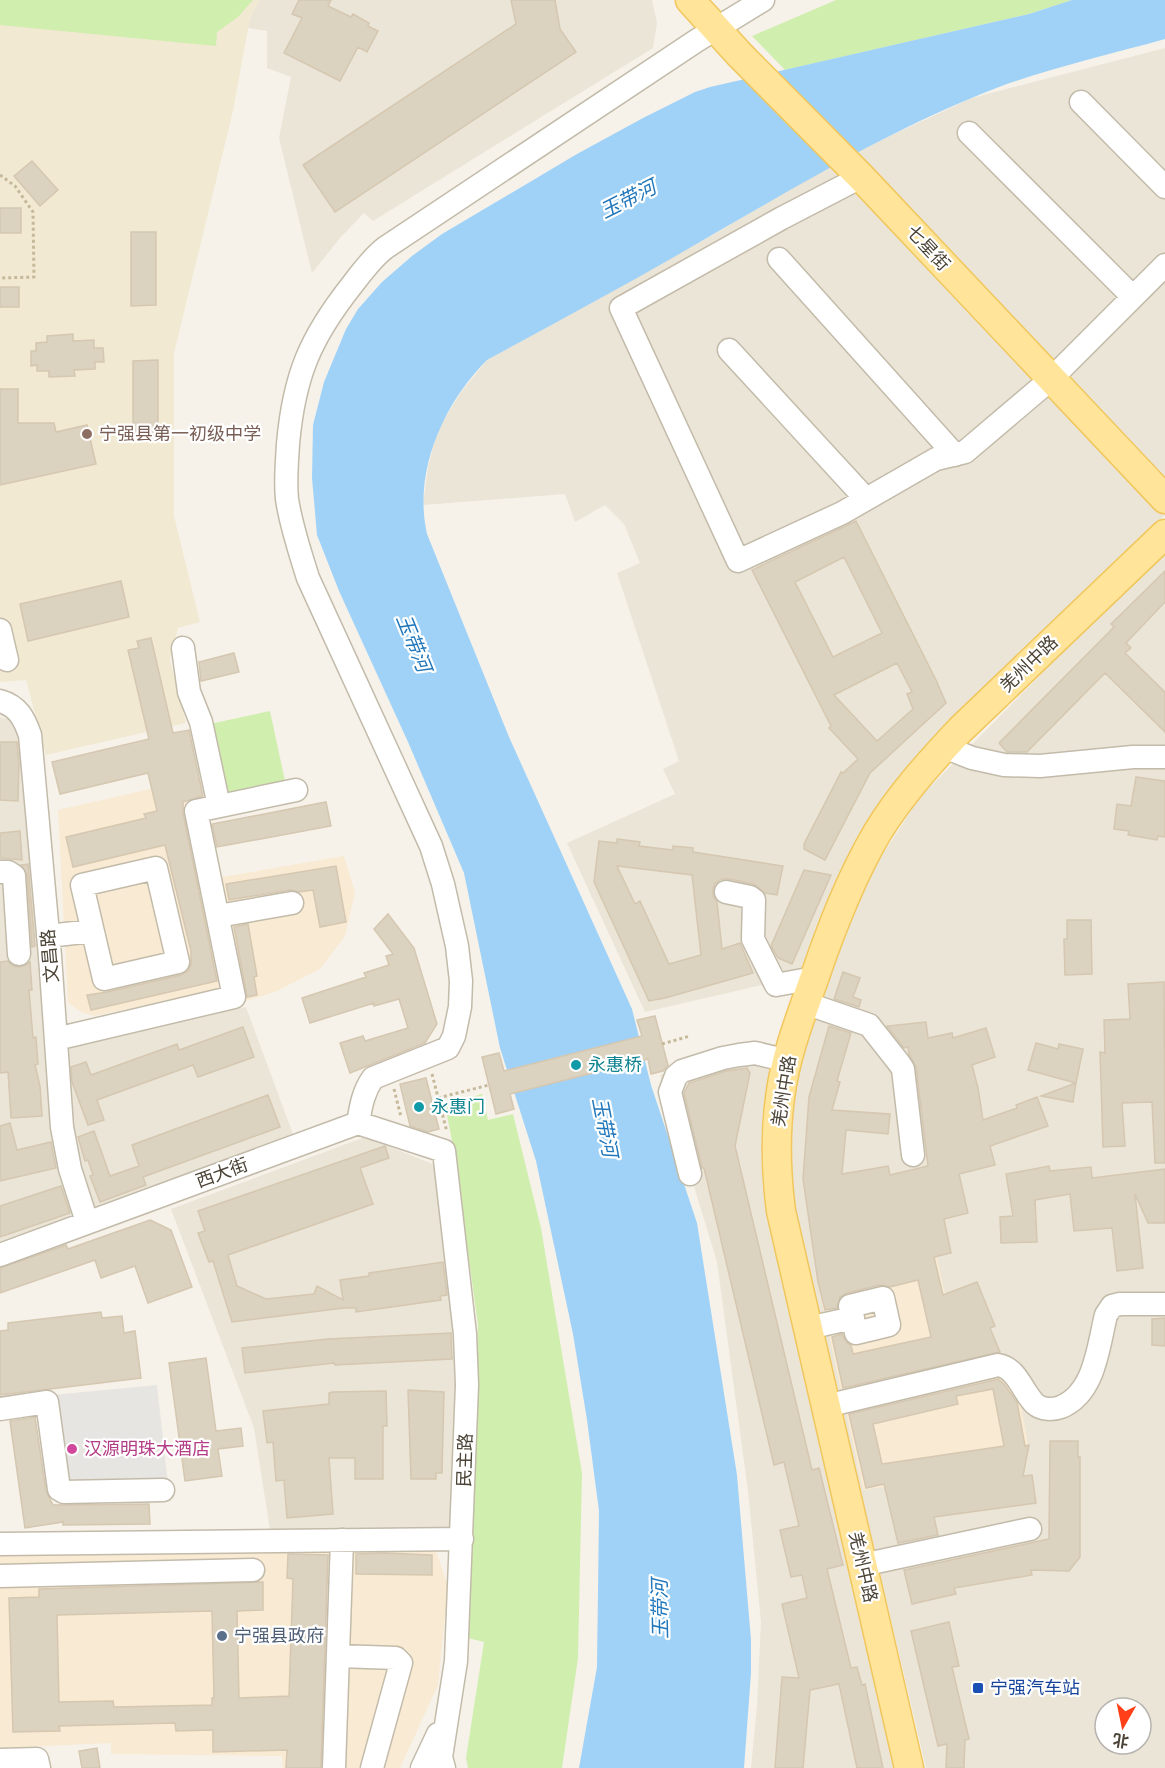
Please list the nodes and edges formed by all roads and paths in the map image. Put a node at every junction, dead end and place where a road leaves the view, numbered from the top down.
1 (690, 0) edge
2 (763, 0) edge
3 (716, 28) junction
4 (1081, 102) dead end
5 (969, 133) dead end
6 (858, 174) junction
7 (0, 175) edge
8 (1165, 187) edge
9 (779, 259) dead end
10 (1165, 265) edge
11 (0, 278) edge
12 (1132, 297) junction
13 (729, 350) dead end
14 (1051, 378) junction
15 (955, 455) junction
16 (866, 499) junction
17 (1165, 499) edge
18 (1165, 534) edge
19 (0, 630) edge
20 (183, 648) dead end
21 (7, 660) dead end
22 (0, 701) edge
23 (944, 747) junction
24 (1165, 757) edge
25 (296, 790) dead end
26 (219, 806) junction
27 (0, 872) edge
28 (726, 892) dead end
29 (292, 903) dead end
30 (218, 916) junction
31 (92, 931) junction
32 (49, 944) junction
33 (10, 955) edge
34 (810, 990) junction
35 (690, 1036) dead end
36 (56, 1039) junction
37 (662, 1044) dead end
38 (788, 1061) junction
39 (422, 1075) dead end
40 (392, 1083) dead end
41 (489, 1085) dead end
42 (438, 1098) junction
43 (358, 1123) junction
44 (406, 1139) junction
45 (444, 1151) junction
46 (913, 1155) dead end
47 (690, 1174) dead end
48 (87, 1222) junction
49 (0, 1255) edge
50 (1165, 1304) edge
51 (853, 1318) dead end
52 (808, 1328) junction
53 (826, 1406) junction
54 (0, 1409) edge
55 (163, 1490) dead end
56 (1030, 1529) dead end
57 (462, 1539) junction
58 (342, 1540) junction
59 (151, 1542) junction
60 (0, 1544) edge
61 (862, 1565) junction
62 (253, 1570) dead end
63 (152, 1572) junction
64 (0, 1576) edge
65 (338, 1656) junction
66 (448, 1712) junction
67 (0, 1760) edge
68 (39, 1768) edge
69 (334, 1768) edge
70 (372, 1768) edge
71 (422, 1768) edge
72 (444, 1768) edge
73 (909, 1768) edge

1 - 3 main road, 七星街
2 - 3 street
3 - 6 main road, 七星街
3 - 43 street
4 - 8 street
5 - 12 street
6 - 14 main road, 七星街
6 - 16 street
7 - 11 path
9 - 15 street
10 - 12 street
12 - 14 street
13 - 16 street
14 - 15 street
14 - 17 main road, 七星街
15 - 16 street
18 - 23 main road, 羌州中路
19 - 21 street
20 - 26 street
22 - 32 street, 文昌路
23 - 24 street
23 - 34 main road, 羌州中路
25 - 26 street
26 - 30 street
27 - 33 street
28 - 34 street
29 - 30 street
30 - 36 street
31 - 31 street
31 - 32 street
32 - 33 street
32 - 36 street, 文昌路
34 - 38 main road, 羌州中路
34 - 46 street
35 - 37 path
36 - 48 street, 文昌路
38 - 47 street
38 - 52 main road, 羌州中路
39 - 42 path
40 - 44 path
41 - 42 path
42 - 45 path
43 - 44 street
43 - 48 street, 西大街
44 - 45 street
45 - 57 street, 民主路
48 - 49 street, 西大街
50 - 53 street
51 - 52 street
52 - 53 main road, 羌州中路
53 - 61 main road, 羌州中路
54 - 55 street
56 - 61 street
57 - 58 street
57 - 66 street, 民主路
58 - 59 street
58 - 65 street
59 - 60 street
59 - 63 street
61 - 73 main road, 羌州中路
62 - 63 street
63 - 64 street
65 - 69 street
65 - 70 street
66 - 71 street
66 - 72 street, 民主路
67 - 68 street

